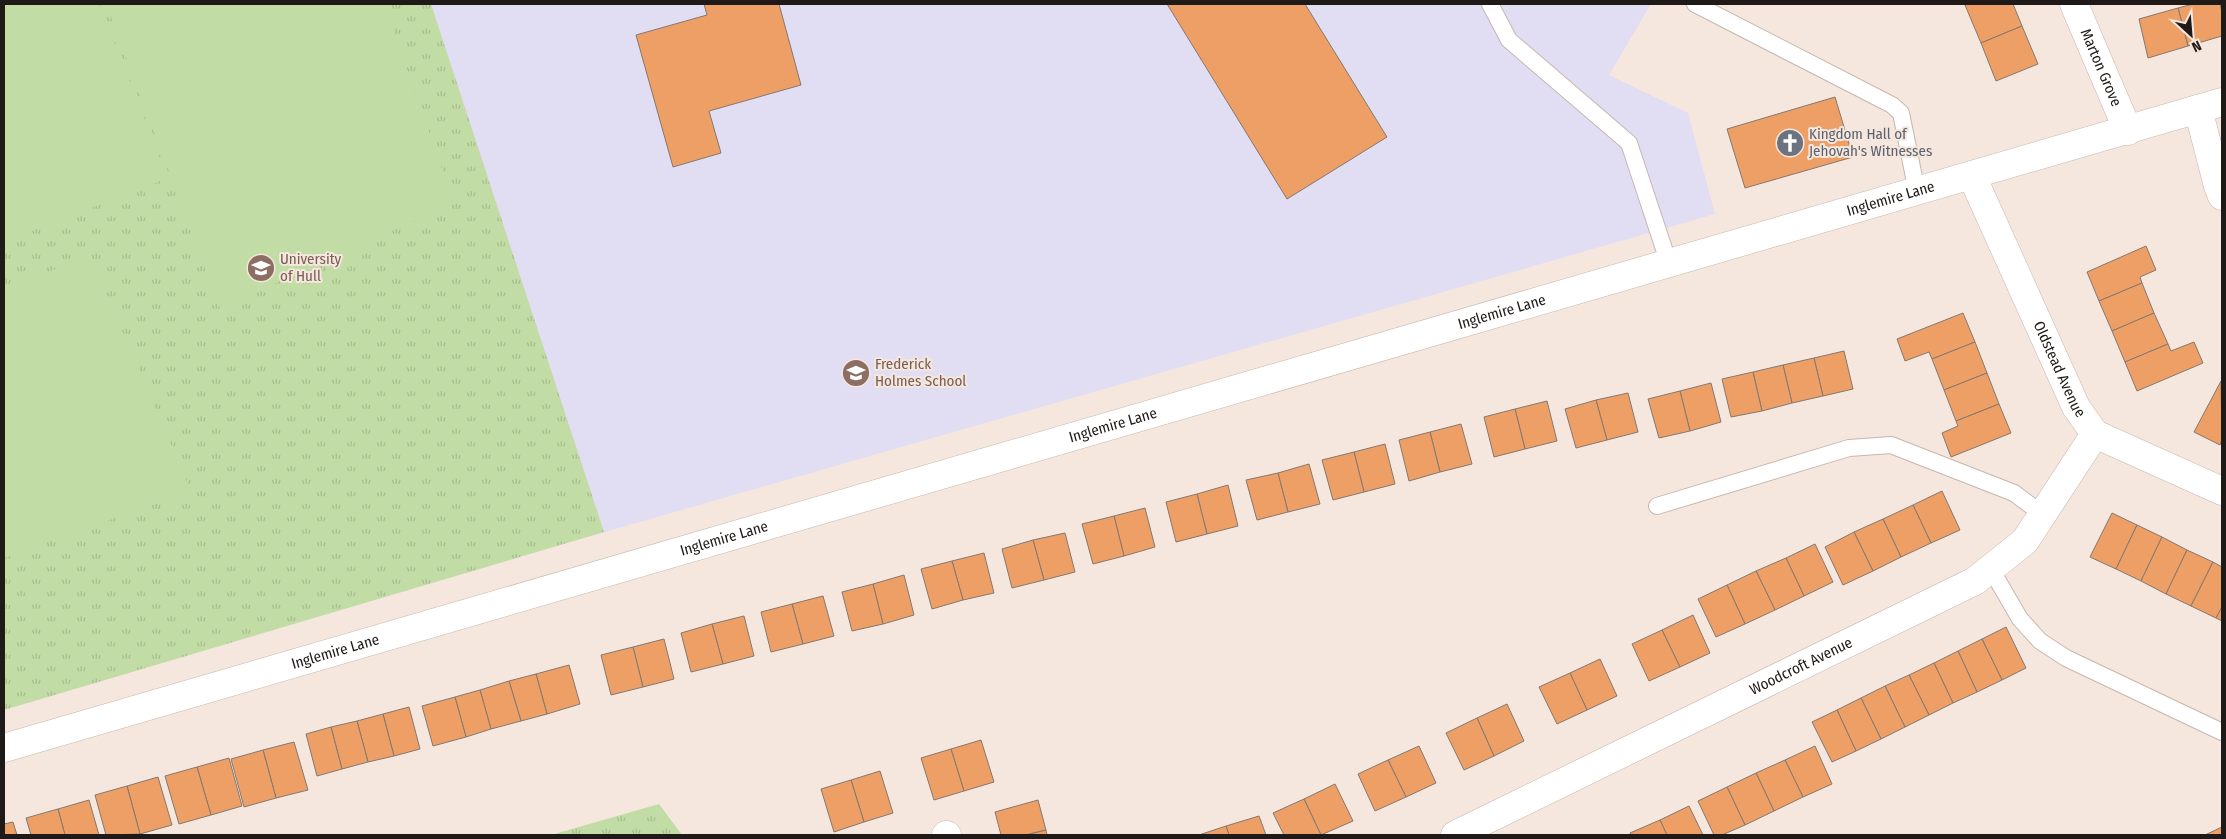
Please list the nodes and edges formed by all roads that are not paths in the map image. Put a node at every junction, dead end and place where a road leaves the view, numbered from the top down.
1 (1490, 4) edge
2 (1695, 4) edge
3 (2074, 4) edge
4 (2210, 105) edge
5 (2128, 131) junction
6 (1972, 176) junction
7 (1917, 192) junction
8 (2222, 196) edge
9 (1669, 264) junction
10 (2095, 434) junction
11 (2222, 491) edge
12 (1657, 506) dead end
13 (2042, 514) junction
14 (1991, 568) junction
15 (2222, 732) edge
16 (4, 748) edge
17 (1455, 835) edge

1 - 9 lane
2 - 7 lane
3 - 5 street, Marton Grove
4 - 5 street, Inglemire Lane
4 - 8 street
5 - 6 street, Inglemire Lane
6 - 7 street, Inglemire Lane
6 - 10 street, Oldstead Avenue
7 - 9 street, Inglemire Lane
9 - 16 street, Inglemire Lane
10 - 11 street, Oldstead Avenue
10 - 13 street, Woodcroft Avenue
12 - 13 lane
13 - 14 street, Woodcroft Avenue
14 - 15 lane
14 - 17 street, Woodcroft Avenue

